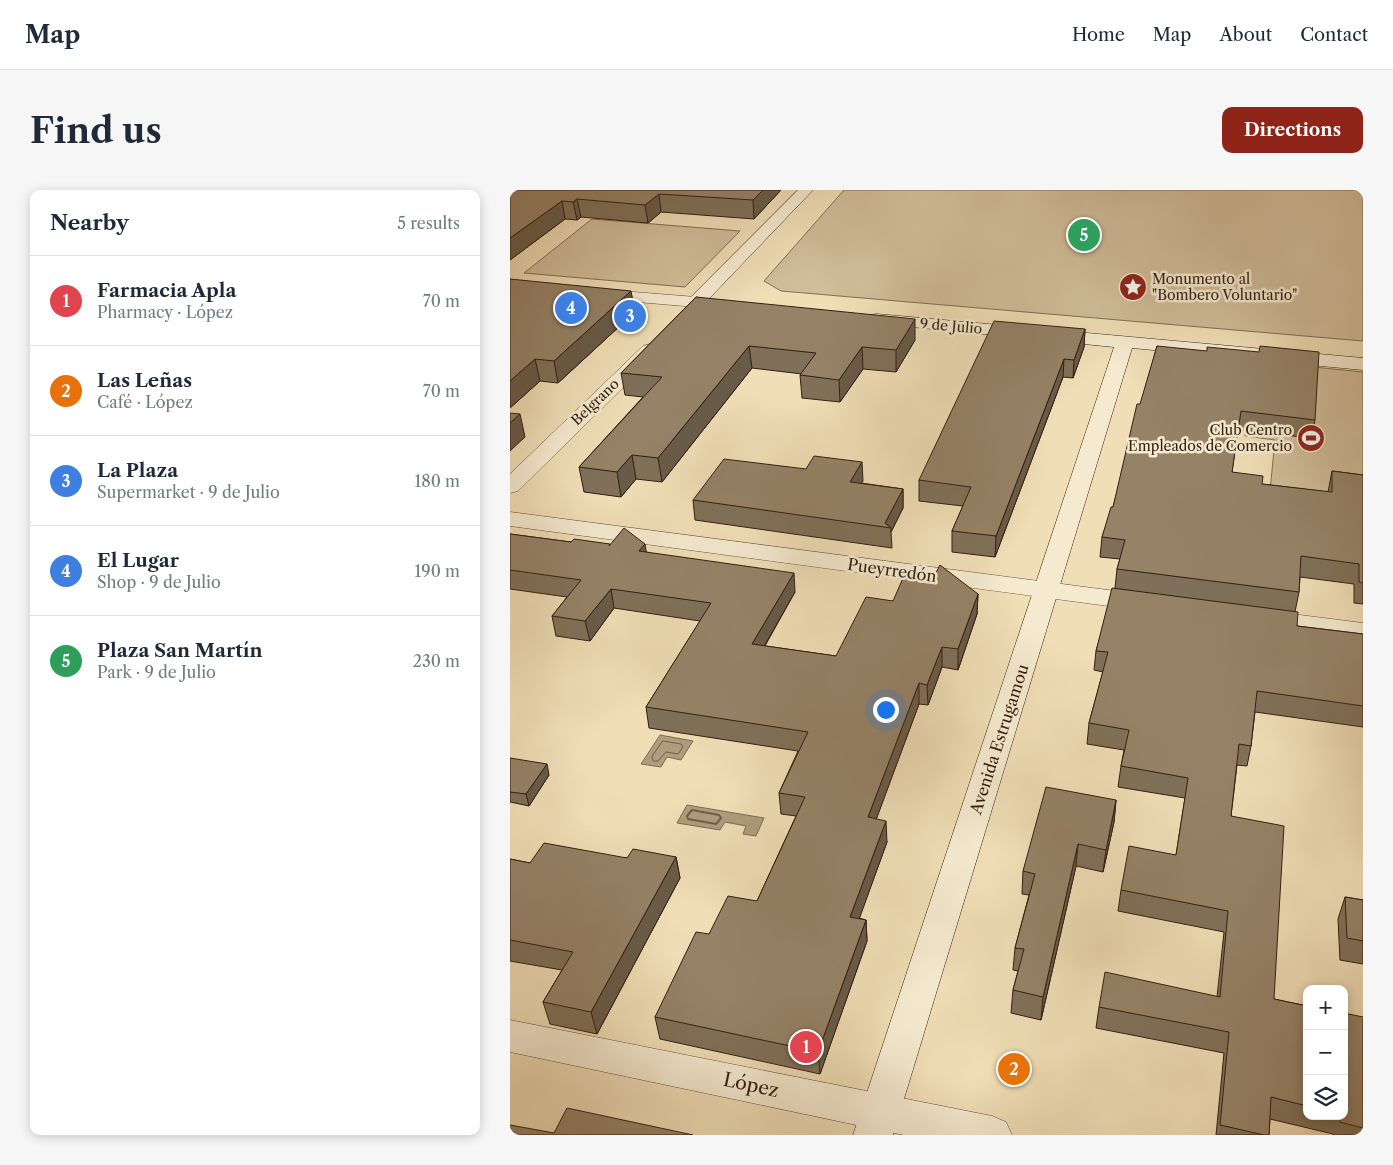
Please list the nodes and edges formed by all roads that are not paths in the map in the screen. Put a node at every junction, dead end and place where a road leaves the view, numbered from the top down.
1 (806, 190) edge
2 (579, 292) edge
3 (706, 303) junction
4 (864, 318) edge
5 (1126, 342) junction
6 (1363, 364) edge
7 (510, 486) edge
8 (510, 519) edge
9 (1046, 591) junction
10 (1165, 606) edge
11 (1234, 614) edge
12 (1363, 631) edge
13 (510, 1036) edge
14 (876, 1123) edge
15 (992, 1135) edge

1 - 3 main road, Belgrano
2 - 3 main road
3 - 7 main road, Belgrano
4 - 5 main road, 9 de Julio
5 - 6 main road, 9 de Julio
5 - 9 main road, Avenida Estrugamou
8 - 9 main road, Pueyrredón
9 - 10 main road, Pueyrredón
9 - 14 main road, Avenida Estrugamou
11 - 12 main road
13 - 14 main road, López
14 - 15 main road, López

